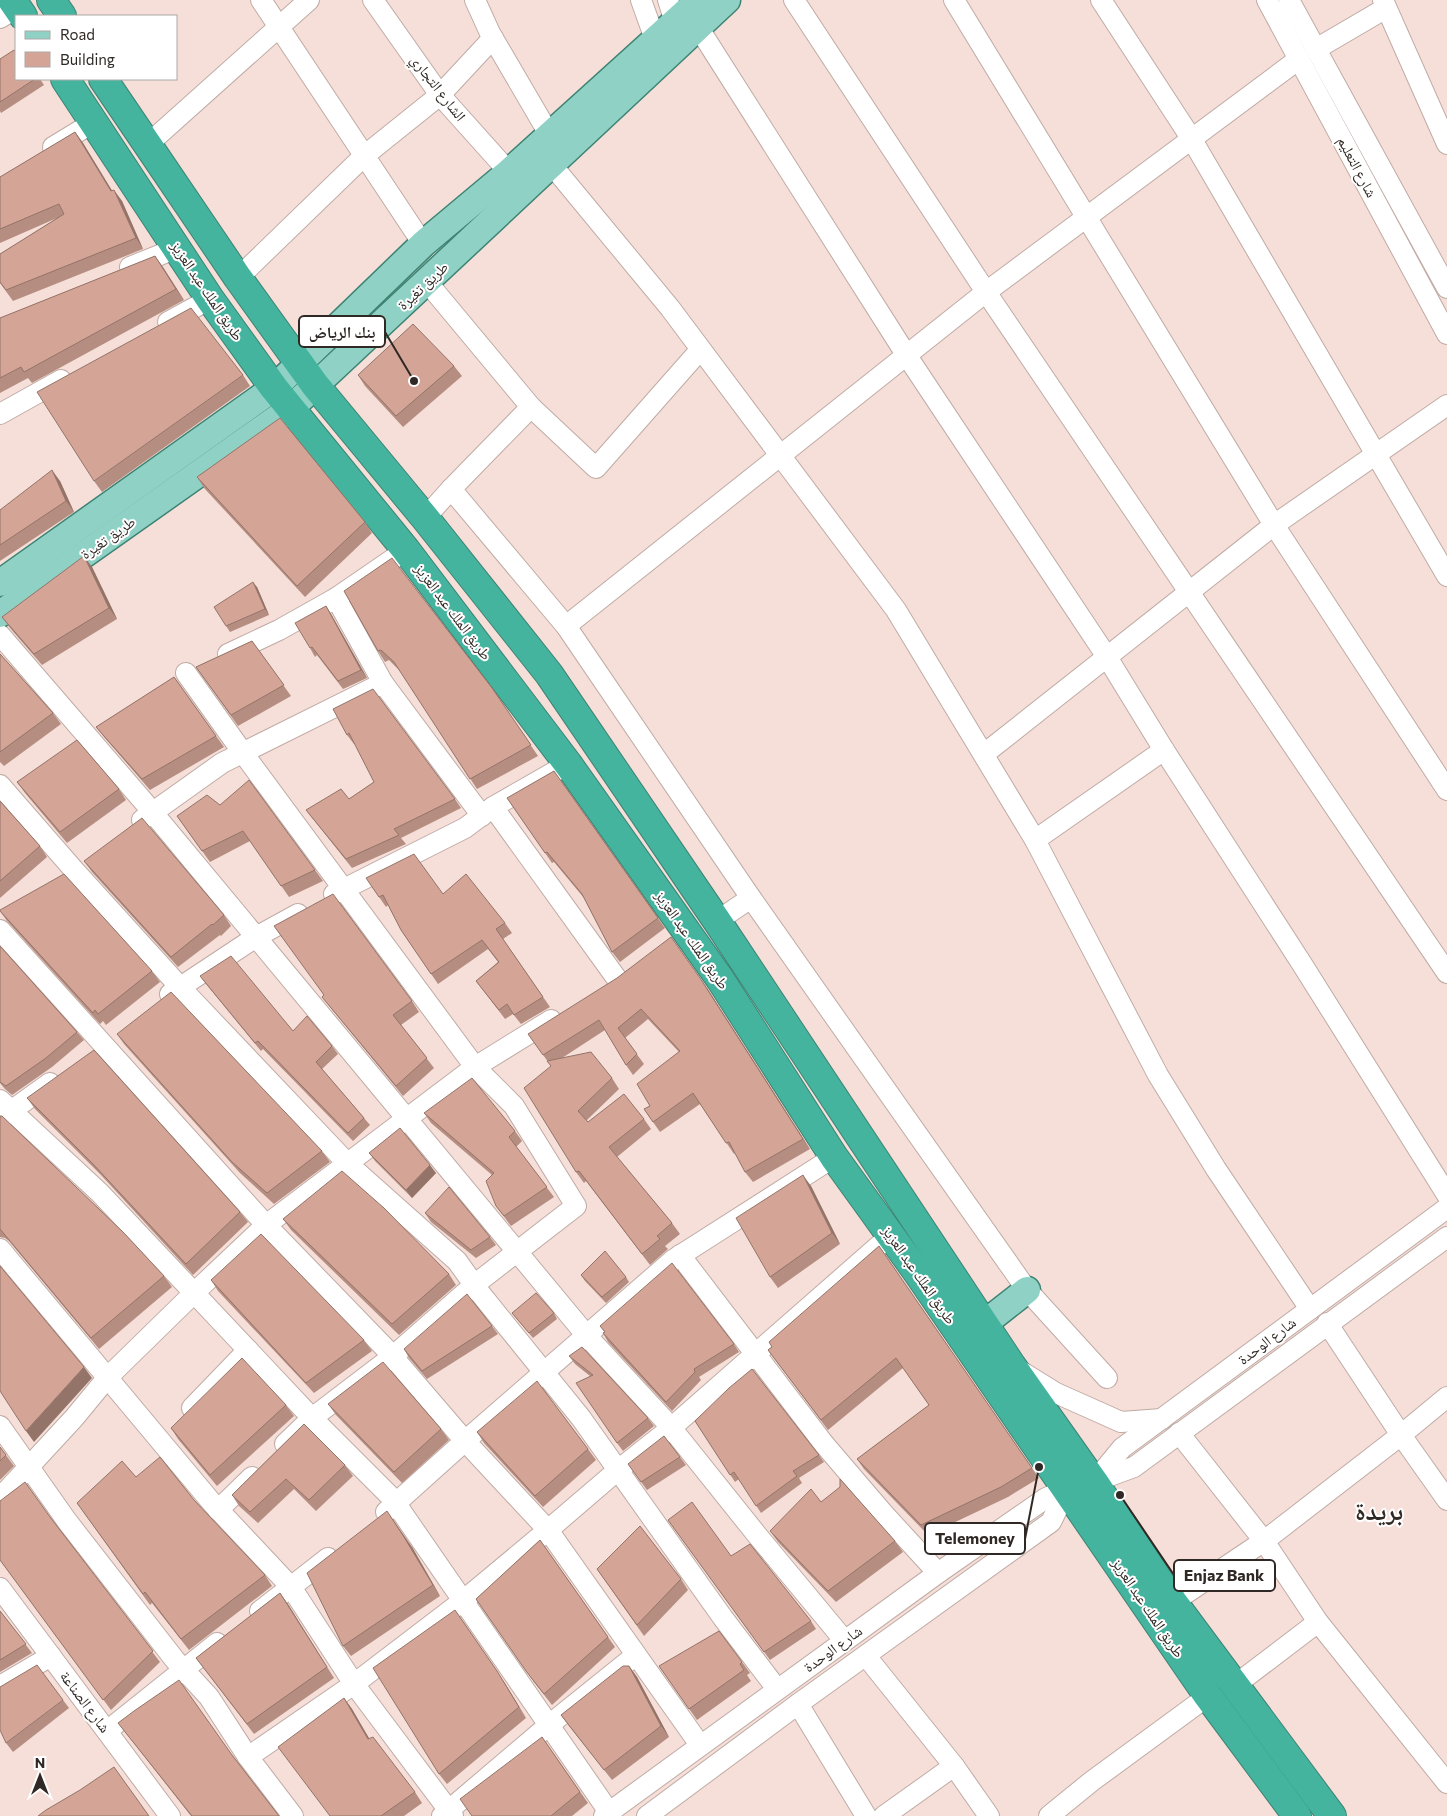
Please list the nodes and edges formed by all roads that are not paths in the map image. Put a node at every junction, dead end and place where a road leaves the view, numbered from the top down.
1 (51, 0) edge
2 (261, 0) edge
3 (309, 0) edge
4 (373, 0) edge
5 (475, 0) edge
6 (641, 0) edge
7 (698, 0) edge
8 (726, 0) edge
9 (794, 0) edge
10 (954, 0) edge
11 (1101, 0) edge
12 (1267, 0) edge
13 (1289, 0) edge
14 (1384, 4) edge
15 (61, 15) edge
16 (680, 16) edge
17 (278, 26) junction
18 (492, 38) junction
19 (655, 39) junction
20 (1307, 54) junction
21 (66, 80) edge
22 (104, 80) edge
23 (440, 95) junction
24 (94, 122) junction
25 (549, 134) junction
26 (1191, 138) junction
27 (1447, 144) edge
28 (147, 145) junction
29 (39, 155) edge
30 (364, 156) junction
31 (552, 164) junction
32 (509, 172) junction
33 (1086, 218) junction
34 (423, 244) junction
35 (177, 248) junction
36 (115, 273) edge
37 (238, 278) junction
38 (427, 282) junction
39 (1447, 288) edge
40 (986, 292) junction
41 (210, 299) junction
42 (150, 332) edge
43 (1447, 334) edge
44 (700, 350) junction
45 (907, 356) junction
46 (300, 362) junction
47 (80, 370) edge
48 (315, 385) junction
49 (274, 388) junction
50 (1447, 405) edge
51 (532, 407) junction
52 (290, 409) junction
53 (0, 414) edge
54 (1375, 454) junction
55 (781, 456) junction
56 (451, 489) junction
57 (425, 518) junction
58 (1274, 525) junction
59 (406, 550) junction
60 (1447, 576) edge
61 (0, 584) edge
62 (1190, 592) junction
63 (336, 598) junction
64 (0, 614) edge
65 (566, 626) junction
66 (0, 635) edge
67 (1107, 657) junction
68 (383, 683) junction
69 (1164, 750) junction
70 (243, 753) junction
71 (984, 754) junction
72 (568, 764) junction
73 (7, 788) edge
74 (1447, 790) edge
75 (488, 811) junction
76 (152, 812) junction
77 (129, 830) edge
78 (1035, 840) junction
79 (344, 888) junction
80 (751, 898) junction
81 (717, 921) junction
82 (0, 930) edge
83 (256, 937) junction
84 (1447, 973) edge
85 (618, 978) edge
86 (180, 987) junction
87 (157, 1005) edge
88 (566, 1010) edge
89 (475, 1066) junction
90 (64, 1072) edge
91 (3, 1110) edge
92 (407, 1117) junction
93 (834, 1156) junction
94 (348, 1164) junction
95 (1447, 1195) edge
96 (1447, 1208) edge
97 (266, 1225) junction
98 (891, 1235) junction
99 (1447, 1237) edge
100 (0, 1249) edge
101 (518, 1252) junction
102 (680, 1255) junction
103 (474, 1285) junction
104 (1027, 1290) junction
105 (194, 1292) junction
106 (1310, 1309) junction
107 (985, 1323) junction
108 (1327, 1323) junction
109 (588, 1336) junction
110 (248, 1350) junction
111 (755, 1354) junction
112 (392, 1357) junction
113 (1012, 1366) junction
114 (544, 1373) junction
115 (107, 1378) junction
116 (1107, 1378) dead end
117 (1447, 1397) edge
118 (312, 1418) junction
119 (1162, 1419) junction
120 (0, 1426) edge
121 (671, 1428) junction
122 (172, 1429) junction
123 (1179, 1433) junction
124 (1401, 1435) junction
125 (465, 1441) junction
126 (29, 1467) junction
127 (618, 1470) junction
128 (1094, 1482) junction
129 (1067, 1489) junction
130 (0, 1498) edge
131 (1447, 1500) edge
132 (397, 1504) junction
133 (218, 1510) junction
134 (374, 1522) edge
135 (548, 1530) junction
136 (1264, 1541) junction
137 (344, 1546) edge
138 (938, 1573) junction
139 (291, 1587) junction
140 (0, 1588) edge
141 (464, 1600) junction
142 (1172, 1602) junction
143 (1318, 1622) junction
144 (844, 1640) junction
145 (636, 1655) junction
146 (51, 1656) junction
147 (866, 1656) junction
148 (184, 1669) junction
149 (354, 1684) junction
150 (0, 1686) edge
151 (1234, 1686) junction
152 (777, 1689) junction
153 (1208, 1696) junction
154 (798, 1704) junction
155 (549, 1725) junction
156 (107, 1732) junction
157 (700, 1745) junction
158 (248, 1757) junction
159 (954, 1766) junction
160 (1447, 1783) edge
161 (448, 1814) edge
162 (606, 1814) edge
163 (170, 1816) edge
164 (293, 1816) edge
165 (647, 1816) edge
166 (866, 1816) edge
167 (884, 1816) edge
168 (989, 1816) edge
169 (1049, 1816) edge
170 (1297, 1816) edge
171 (1332, 1816) edge

1 - 15 highway
2 - 17 street
3 - 17 street
4 - 23 street, الشارع التجاري
5 - 18 street
6 - 19 street
7 - 16 main road, طريق تغيرة
8 - 16 main road, طريق تغيرة
9 - 40 street
10 - 33 street
11 - 26 street
12 - 20 street, شارع التعليم
13 - 20 street, شارع التعليم
14 - 20 street
14 - 27 street
16 - 19 main road, طريق تغيرة
16 - 31 main road, طريق تغيرة
16 - 45 street
17 - 28 street
17 - 30 street
18 - 23 street
18 - 25 street
19 - 25 main road, طريق تغيرة
20 - 26 street
20 - 39 street, شارع التعليم
20 - 43 street, شارع التعليم
21 - 24 highway, طريق الملك عبد العزيز
22 - 28 highway, طريق الملك عبد العزيز
23 - 30 street
23 - 32 street, الشارع التجاري
24 - 29 street
24 - 35 highway, طريق الملك عبد العزيز
25 - 32 main road, طريق تغيرة
26 - 33 street
26 - 54 street
28 - 37 highway, طريق الملك عبد العزيز
30 - 34 street
30 - 37 street
31 - 38 main road, طريق تغيرة
31 - 44 street
32 - 34 main road, طريق تغيرة
33 - 40 street
33 - 58 street
34 - 46 main road, طريق تغيرة
35 - 36 street
35 - 41 highway, طريق الملك عبد العزيز
37 - 46 highway, طريق الملك عبد العزيز
38 - 48 main road, طريق تغيرة
38 - 51 street
40 - 45 street
40 - 62 street
41 - 42 street
41 - 49 highway, طريق الملك عبد العزيز
44 - 51 street
44 - 55 street
45 - 55 street
45 - 67 street
46 - 48 highway, طريق الملك عبد العزيز
46 - 49 main road, طريق تغيرة
47 - 53 street
48 - 52 main road, طريق تغيرة
48 - 57 highway, طريق الملك عبد العزيز
49 - 52 highway, طريق الملك عبد العزيز
49 - 61 main road, طريق تغيرة
50 - 54 street
51 - 56 street
52 - 59 highway, طريق الملك عبد العزيز
52 - 64 main road, طريق تغيرة
54 - 58 street
54 - 60 street
55 - 65 street
55 - 71 street
56 - 57 street
56 - 65 street
57 - 81 highway, طريق الملك عبد العزيز
58 - 62 street
58 - 74 street
59 - 63 street
59 - 72 highway, طريق الملك عبد العزيز
62 - 67 street
62 - 84 street
63 - 68 street
63 - 70 street
65 - 80 street
66 - 76 street
67 - 69 street
67 - 71 street
68 - 70 street
68 - 75 street
69 - 78 street
69 - 95 street
70 - 76 street
70 - 79 street
71 - 78 street
72 - 75 street
72 - 93 highway, طريق الملك عبد العزيز
73 - 86 street
75 - 79 street
75 - 85 street
76 - 77 street
76 - 83 street
78 - 106 street
79 - 83 street
79 - 89 street
80 - 81 street
80 - 104 street
81 - 107 highway, طريق الملك عبد العزيز
82 - 97 street
83 - 86 street
83 - 92 street
86 - 87 street
86 - 94 street
88 - 89 street
89 - 92 street
89 - 101 street
90 - 91 street
91 - 105 street
92 - 94 street
92 - 101 street
93 - 98 highway, طريق الملك عبد العزيز
93 - 102 street
94 - 97 street
94 - 103 street
96 - 106 street, شارع الوحدة
97 - 105 street
97 - 112 street
98 - 111 street
98 - 129 highway, طريق الملك عبد العزيز
99 - 108 street
100 - 115 street
101 - 103 street
101 - 109 street
102 - 109 street
102 - 111 street
103 - 112 street
103 - 114 street
104 - 107 main road
104 - 116 street
105 - 110 street
105 - 115 street
106 - 119 street, شارع الوحدة
107 - 113 highway, طريق الملك عبد العزيز
108 - 123 street
108 - 124 street
109 - 114 street
109 - 121 street
110 - 118 street
110 - 122 street
111 - 121 street
111 - 138 street
112 - 118 street
112 - 125 street
113 - 119 street
113 - 128 highway, طريق الملك عبد العزيز
114 - 125 street
114 - 127 street
115 - 122 street
115 - 126 street
117 - 124 street
118 - 132 street
118 - 133 street
119 - 128 street, شارع الوحدة
120 - 126 street
121 - 127 street
121 - 144 street
122 - 133 street
123 - 128 street
123 - 136 street
124 - 131 street
124 - 136 street
125 - 132 street
125 - 135 street
126 - 130 street
126 - 148 street
127 - 135 street
127 - 152 street
128 - 142 highway, طريق الملك عبد العزيز
129 - 138 street, شارع الوحدة
129 - 147 street
129 - 153 highway, طريق الملك عبد العزيز
132 - 134 street
132 - 141 street
133 - 139 street
135 - 141 street
135 - 145 street
136 - 142 street
136 - 143 street
137 - 139 street
138 - 144 street, شارع الوحدة
139 - 148 street
139 - 149 street
140 - 146 street, شارع الصناعة
141 - 149 street
141 - 155 street
142 - 151 highway, طريق الملك عبد العزيز
143 - 151 street
143 - 160 street
144 - 152 street, شارع الوحدة
145 - 155 street
145 - 157 street
146 - 150 street
146 - 156 street, شارع الصناعة
147 - 154 street
147 - 159 street
148 - 156 street
148 - 158 street
149 - 158 street
149 - 161 street
151 - 171 highway, طريق الملك عبد العزيز
152 - 157 street, شارع الوحدة
153 - 169 street
153 - 170 highway, طريق الملك عبد العزيز
154 - 165 street
154 - 166 street
155 - 161 street
155 - 162 street
156 - 163 street, شارع الصناعة
157 - 162 street, شارع الوحدة
158 - 164 street
159 - 167 street
159 - 168 street

